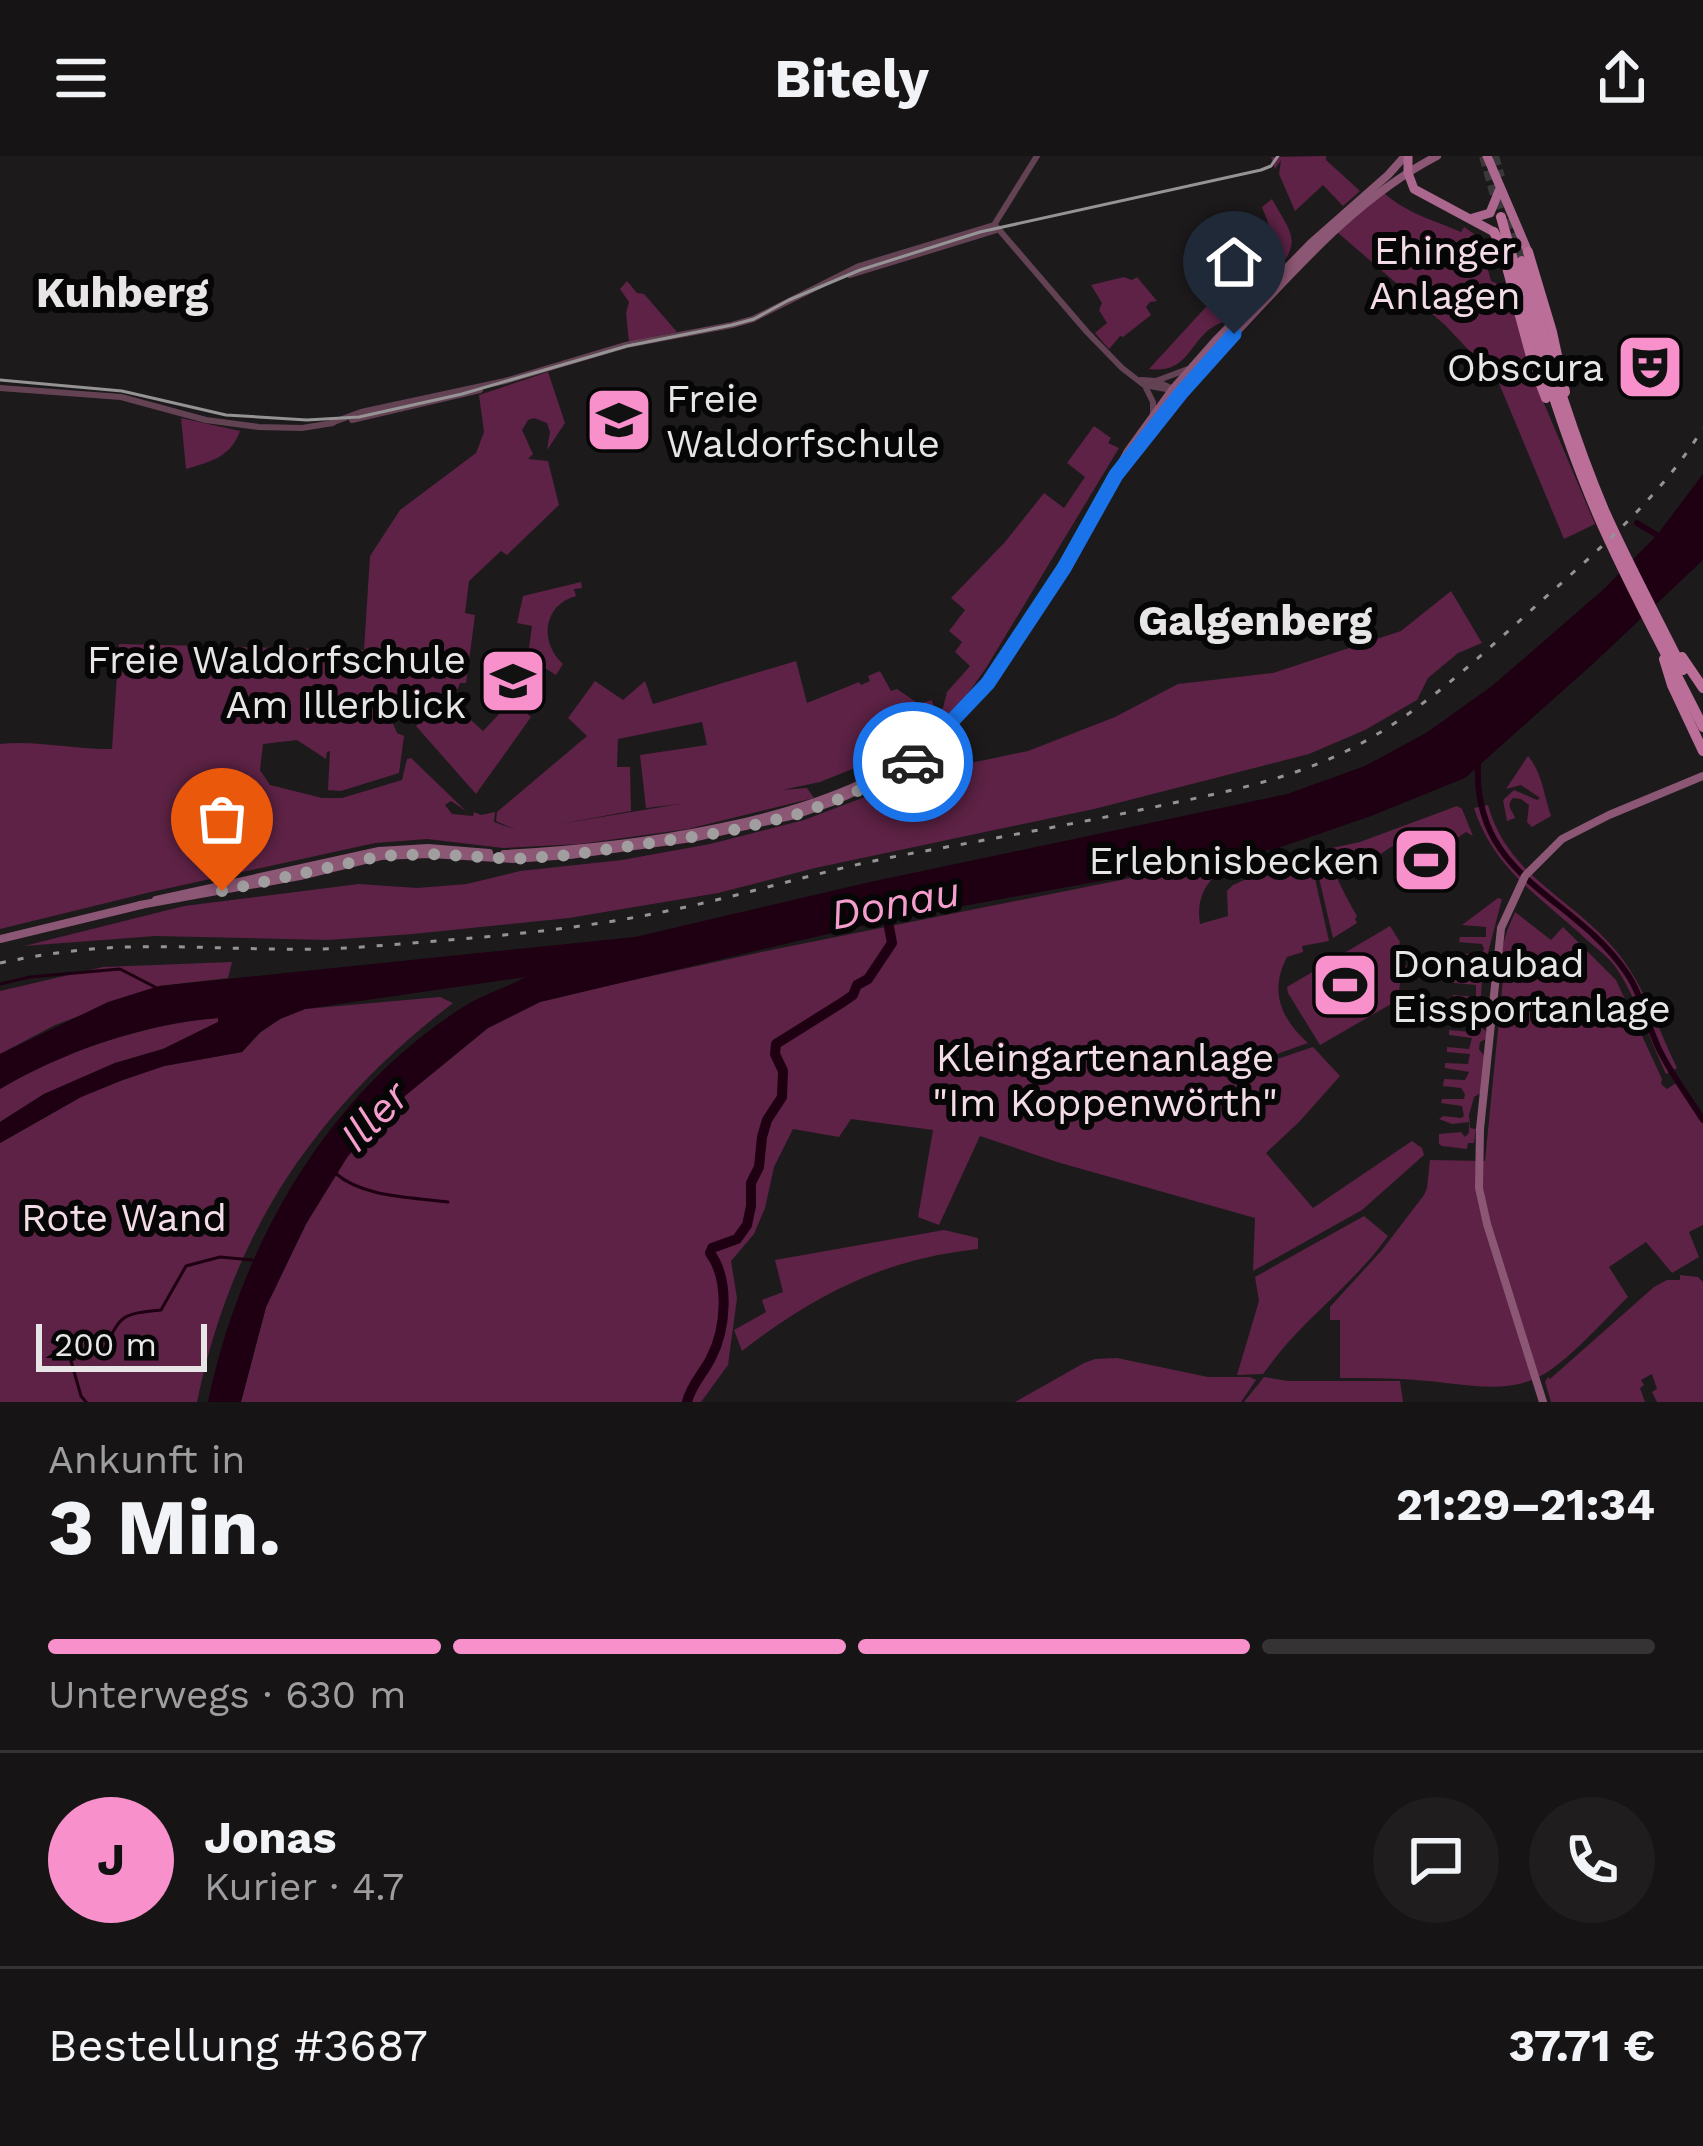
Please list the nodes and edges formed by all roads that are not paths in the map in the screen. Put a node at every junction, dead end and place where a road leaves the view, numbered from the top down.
1 (1037, 156) edge
2 (1407, 156) edge
3 (1437, 156) edge
4 (1487, 156) edge
5 (1408, 173) junction
6 (1414, 189) junction
7 (1383, 190) junction
8 (1500, 190) junction
9 (1504, 213) junction
10 (1473, 218) junction
11 (999, 230) junction
12 (1494, 232) junction
13 (1314, 246) junction
14 (1525, 257) joint
15 (1191, 368) junction
16 (506, 381) junction
17 (1156, 381) junction
18 (1140, 382) junction
19 (0, 388) edge
20 (1177, 392) junction
21 (1153, 414) junction
22 (1566, 419) junction
23 (331, 423) junction
24 (1116, 475) junction
25 (1662, 637) junction
26 (1677, 666) junction
27 (1703, 688) edge
28 (1703, 710) edge
29 (1703, 727) edge
30 (1703, 751) edge
31 (1703, 776) edge
32 (0, 939) edge
33 (1543, 1402) edge

1 - 11 street
2 - 5 main road
2 - 13 main road
3 - 5 main road
4 - 8 main road
5 - 6 main road
5 - 7 main road
6 - 7 main road
6 - 10 main road
7 - 13 main road
8 - 9 main road
8 - 10 main road
9 - 12 main road
9 - 14 main road
9 - 22 highway
10 - 12 main road
11 - 16 street
11 - 18 street
12 - 22 highway
13 - 15 main road
13 - 20 main road
14 - 22 highway
15 - 17 street
15 - 20 main road
16 - 23 street
16 - 23 street
17 - 18 street
17 - 20 street
18 - 20 street
18 - 21 street
19 - 23 street
20 - 21 main road
20 - 24 main road
21 - 24 main road
22 - 25 highway
24 - 32 main road
25 - 26 highway
25 - 27 highway
25 - 30 highway
26 - 28 highway
26 - 29 highway
31 - 33 main road

